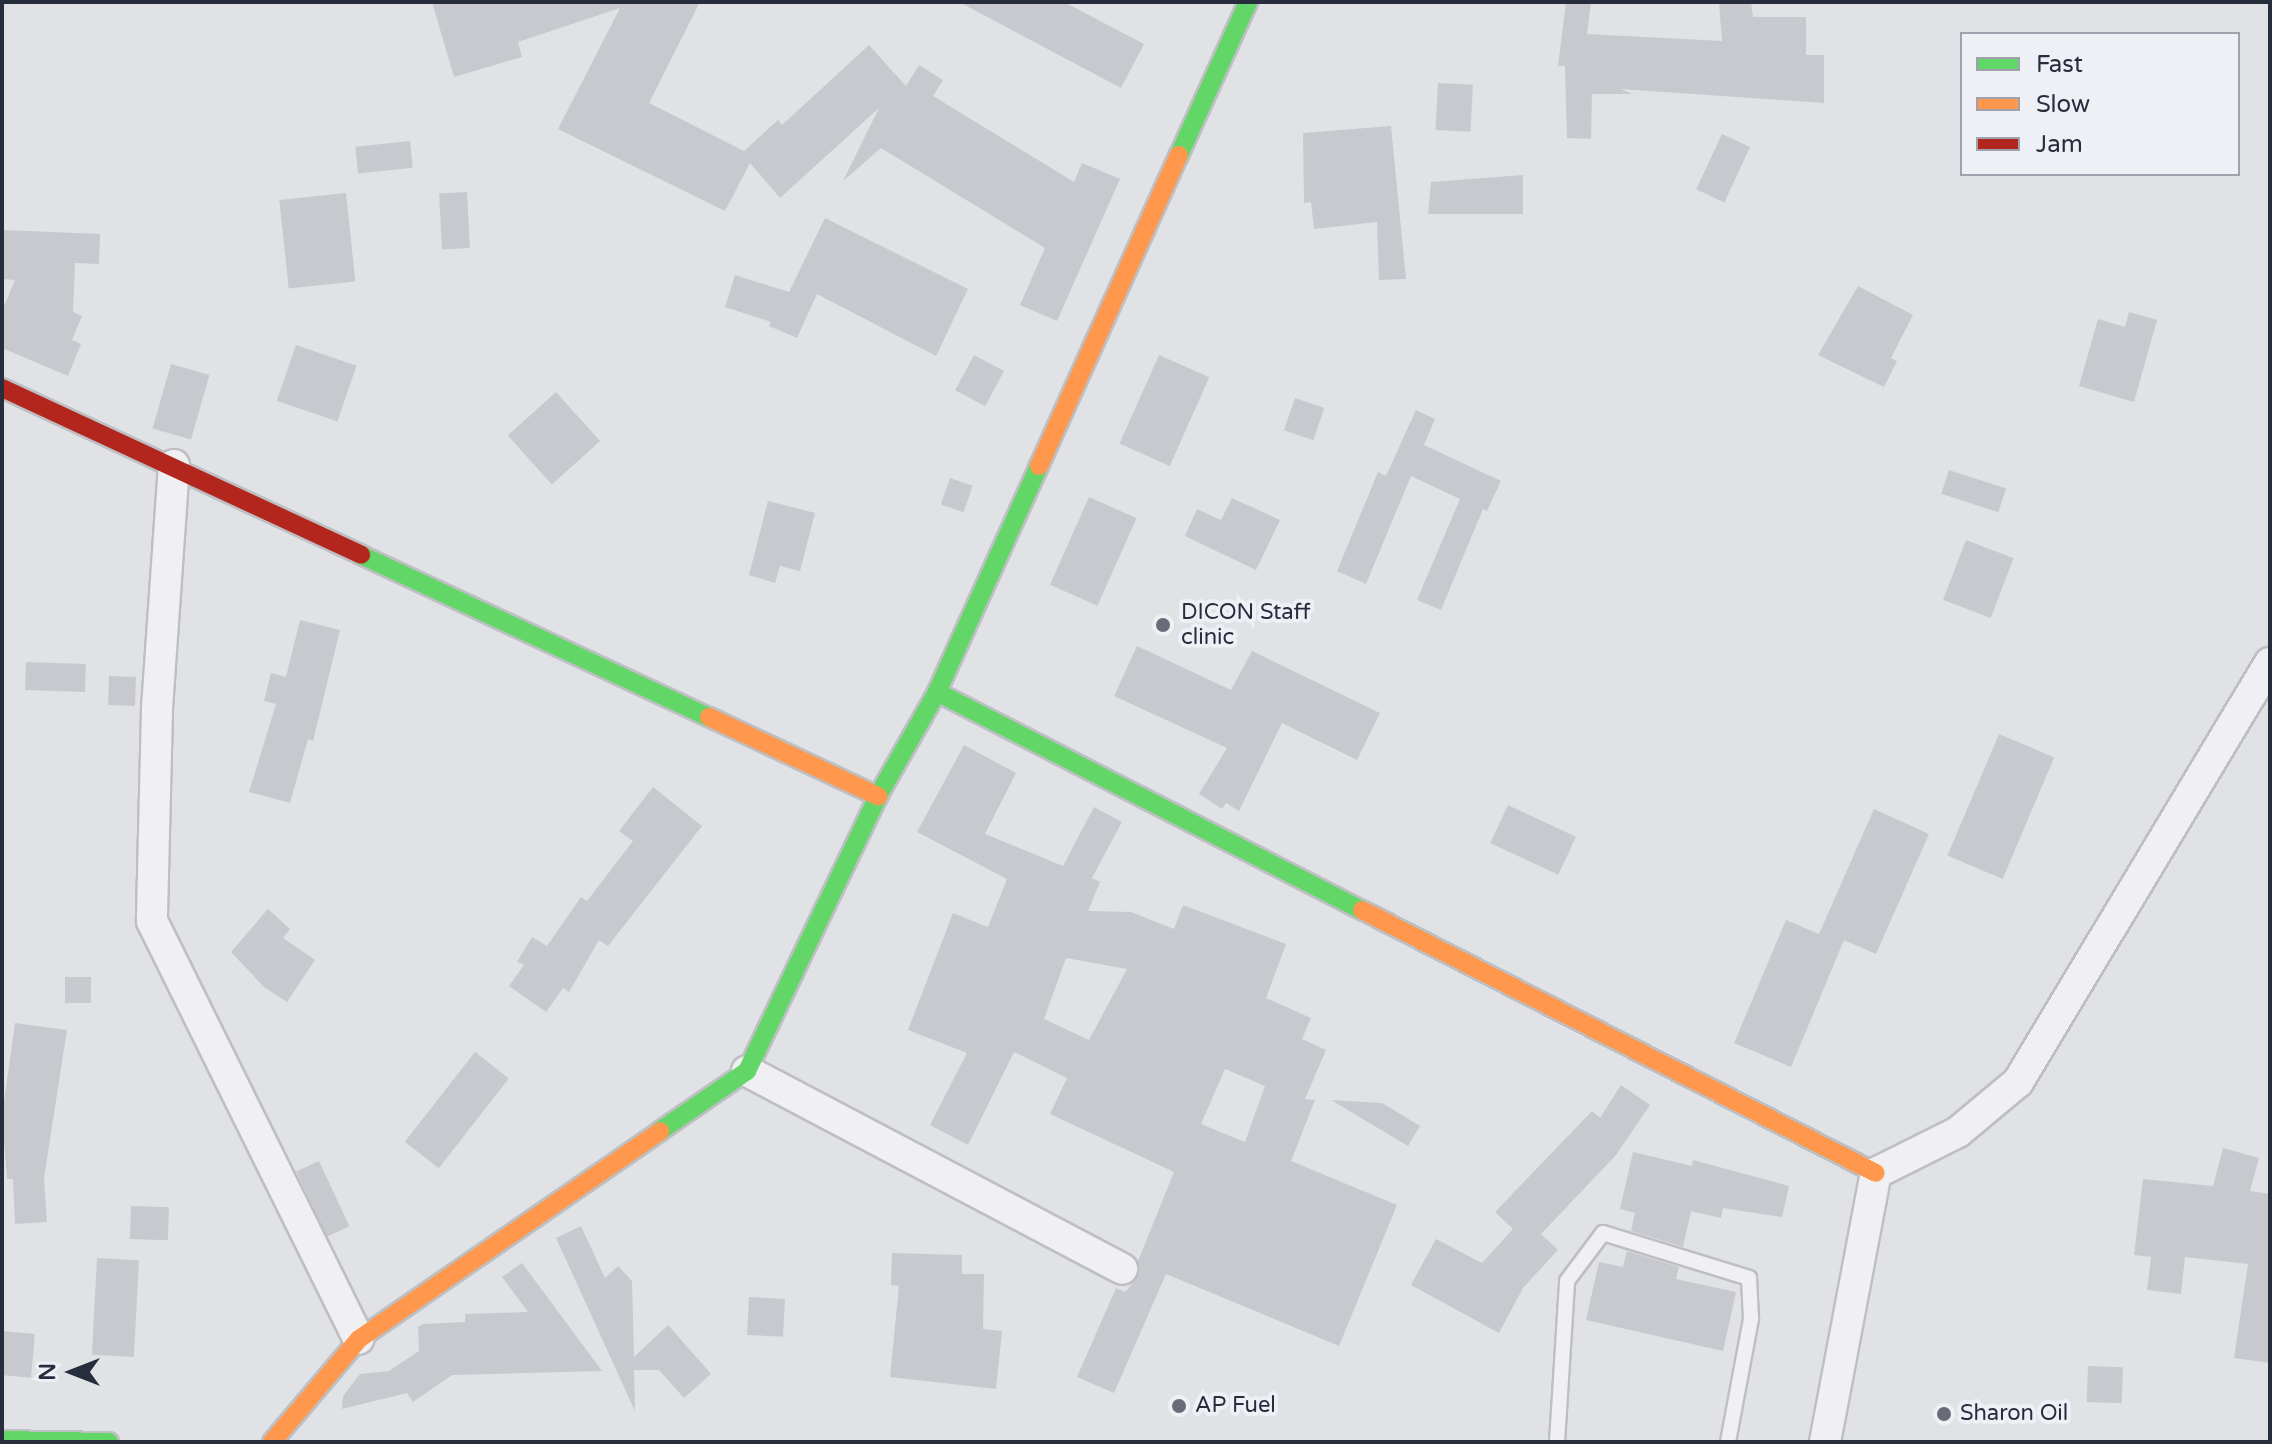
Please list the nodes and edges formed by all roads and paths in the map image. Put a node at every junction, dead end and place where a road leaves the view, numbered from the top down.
1 (1248, 2) edge
2 (2, 388) edge
3 (174, 465) junction
4 (2266, 681) edge
5 (937, 692) junction
6 (878, 796) junction
7 (747, 1071) junction
8 (1876, 1173) junction
9 (1122, 1269) dead end
10 (359, 1339) junction
11 (2, 1440) edge
12 (109, 1442) edge
13 (272, 1442) edge
14 (1557, 1442) edge
15 (1728, 1442) edge
16 (1825, 1442) edge

1 - 5 street
2 - 3 street
3 - 6 street
3 - 10 street
4 - 8 street
5 - 6 street
5 - 8 street
6 - 7 street
7 - 9 street
7 - 10 street
8 - 16 street
10 - 13 street
11 - 12 street
14 - 15 lane

